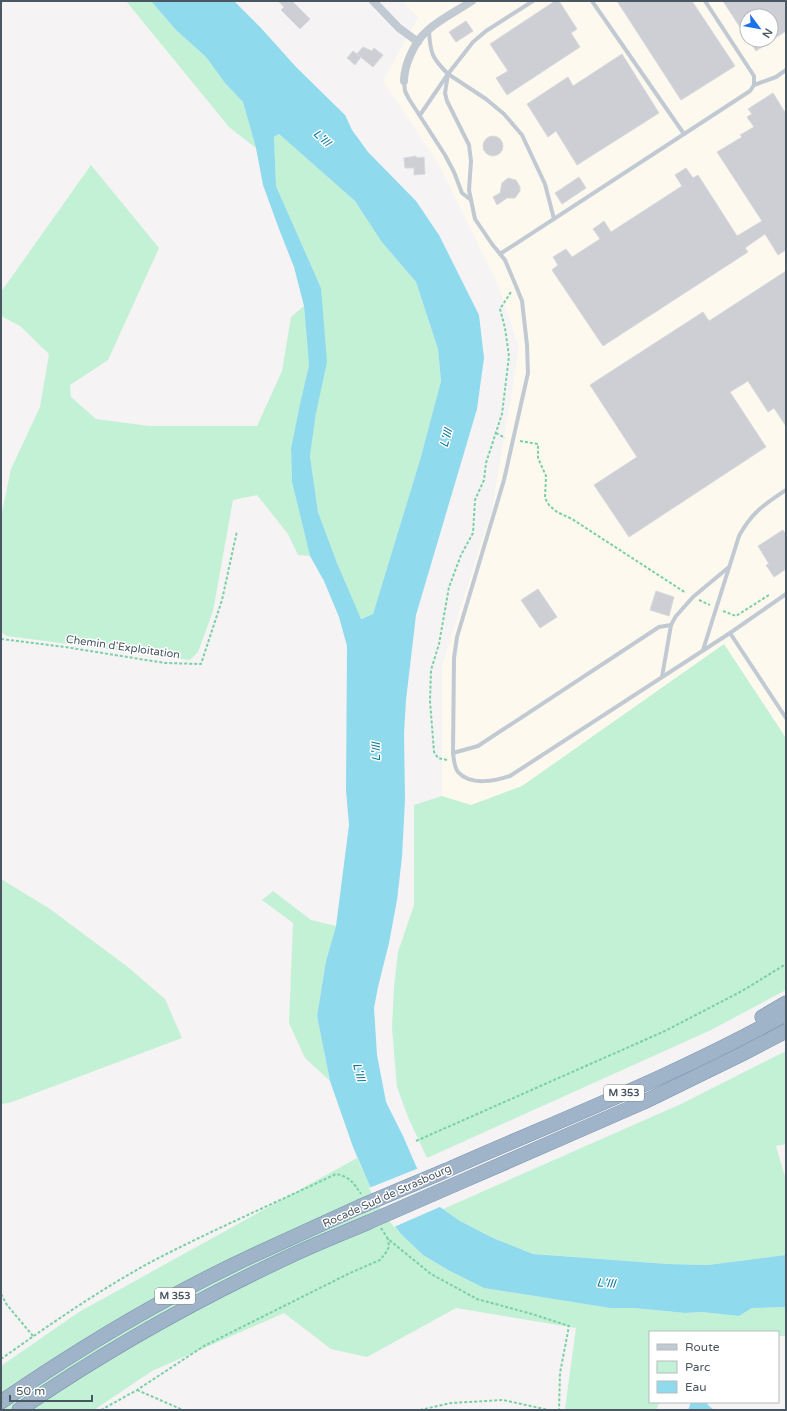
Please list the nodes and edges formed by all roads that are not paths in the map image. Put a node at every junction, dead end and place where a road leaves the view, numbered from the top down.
1 (373, 1) edge
2 (472, 1) edge
3 (532, 1) edge
4 (592, 1) edge
5 (705, 1) edge
6 (429, 30) junction
7 (418, 42) junction
8 (786, 70) edge
9 (448, 74) junction
10 (404, 81) joint
11 (754, 85) junction
12 (420, 115) junction
13 (684, 134) junction
14 (471, 200) junction
15 (554, 219) junction
16 (500, 254) junction
17 (786, 490) edge
18 (730, 566) junction
19 (786, 594) edge
20 (671, 625) junction
21 (730, 633) junction
22 (703, 650) junction
23 (662, 677) junction
24 (786, 718) edge
25 (453, 753) junction
26 (786, 1003) edge
27 (786, 1014) edge
28 (786, 1031) edge
29 (707, 1056) junction
30 (1, 1402) edge
31 (19, 1410) edge

1 - 7 street
2 - 6 street
3 - 9 lane
4 - 13 lane
5 - 11 lane
6 - 7 street
6 - 9 lane
7 - 10 street
8 - 11 lane
9 - 12 lane
9 - 14 lane
9 - 15 lane
10 - 12 lane
11 - 13 lane
12 - 14 lane
13 - 15 lane
14 - 16 lane
15 - 16 lane
16 - 25 lane
17 - 18 lane
18 - 20 lane
18 - 22 lane
19 - 21 lane
20 - 23 lane
20 - 25 lane
21 - 22 lane
21 - 24 lane
22 - 23 lane
23 - 25 lane
26 - 29 highway
27 - 29 highway, Rocade Sud de Strasbourg / M 353
28 - 31 highway, Rocade Sud de Strasbourg / M 353, bridge
29 - 30 highway, Rocade Sud de Strasbourg / M 353, bridge

